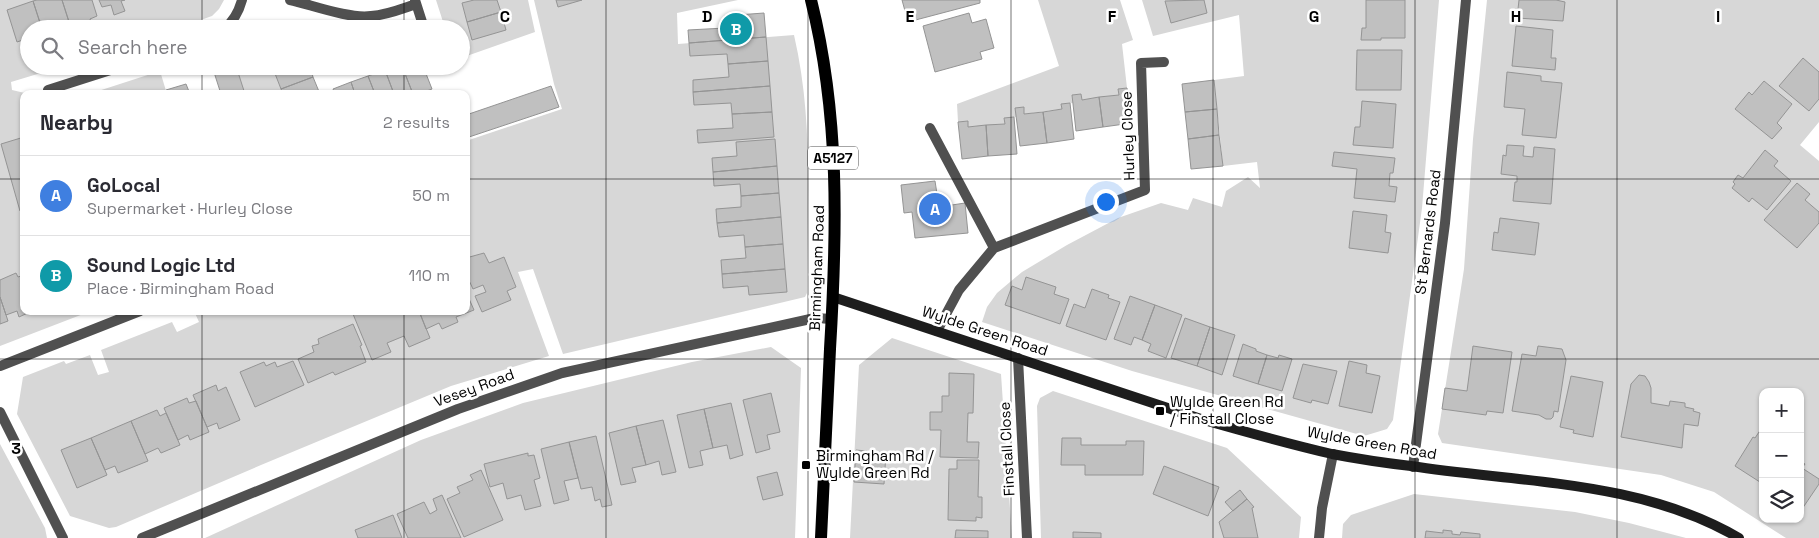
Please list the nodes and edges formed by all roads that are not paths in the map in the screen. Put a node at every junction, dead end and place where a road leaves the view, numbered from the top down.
1 (242, 0) edge
2 (290, 0) edge
3 (811, 0) edge
4 (1466, 0) edge
5 (416, 2) edge
6 (232, 20) edge
7 (421, 20) edge
8 (1164, 62) dead end
9 (95, 75) edge
10 (48, 90) dead end
11 (930, 128) dead end
12 (994, 248) junction
13 (833, 297) junction
14 (130, 315) edge
15 (832, 319) junction
16 (936, 331) junction
17 (1018, 358) junction
18 (0, 366) edge
19 (0, 412) edge
20 (1333, 454) junction
21 (1412, 467) junction
22 (63, 538) edge
23 (142, 538) edge
24 (821, 538) edge
25 (1027, 538) edge
26 (1319, 538) edge
27 (1739, 538) edge

1 - 6 street
2 - 5 street
3 - 13 main road, Birmingham Road / A5127
4 - 21 street, St Bernards Road
5 - 7 street
8 - 12 street, Hurley Close
9 - 10 street
11 - 12 street
12 - 16 street, Hurley Close
13 - 15 main road, Birmingham Road / A5127
13 - 16 street, Wylde Green Road
14 - 18 street
15 - 23 street, Vesey Road
15 - 24 main road, Birmingham Road / A5127
16 - 17 street, Wylde Green Road
17 - 20 street, Wylde Green Road
17 - 25 street, Finstall Close
19 - 22 street
20 - 21 street, Wylde Green Road
20 - 26 street
21 - 27 street, Wylde Green Road

